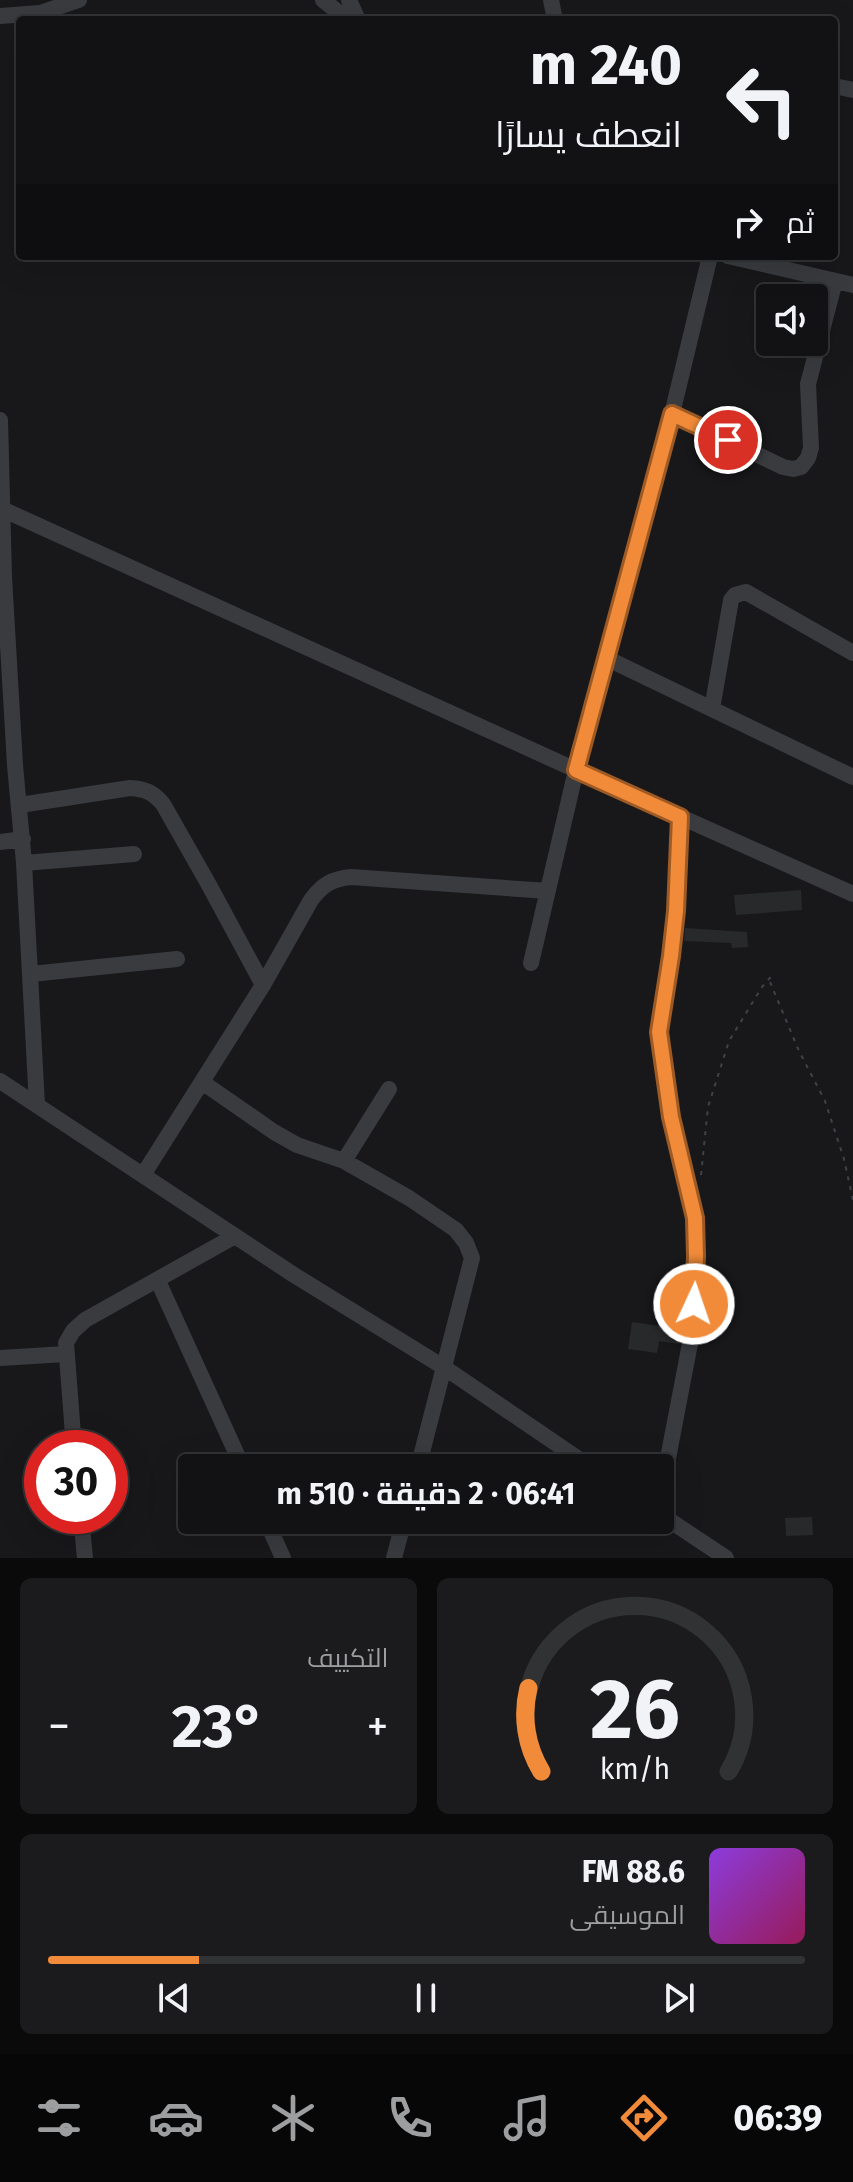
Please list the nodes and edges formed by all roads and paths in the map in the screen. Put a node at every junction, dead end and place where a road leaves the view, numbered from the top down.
1 (79, 0) edge
2 (323, 0) edge
3 (0, 16) edge
4 (343, 16) edge
5 (709, 260) edge
6 (745, 260) edge
7 (835, 281) junction
8 (853, 285) edge
9 (672, 414) junction
10 (0, 420) edge
11 (2, 509) edge
12 (2, 577) edge
13 (853, 653) edge
14 (606, 658) junction
15 (712, 709) junction
16 (7, 766) edge
17 (576, 770) junction
18 (853, 777) edge
19 (20, 805) junction
20 (680, 817) junction
21 (23, 839) junction
22 (0, 842) edge
23 (134, 854) dead end
24 (24, 863) junction
25 (548, 891) junction
26 (853, 894) edge
27 (177, 959) dead end
28 (531, 963) dead end
29 (774, 973) dead end
30 (31, 974) junction
31 (769, 981) junction
32 (263, 985) junction
33 (0, 1081) edge
34 (202, 1082) junction
35 (389, 1089) dead end
36 (37, 1105) junction
37 (344, 1161) junction
38 (143, 1175) junction
39 (701, 1183) dead end
40 (853, 1200) edge
41 (235, 1236) junction
42 (158, 1281) junction
43 (66, 1354) junction
44 (0, 1358) edge
45 (445, 1368) junction
46 (72, 1430) edge
47 (237, 1454) edge
48 (422, 1454) edge
49 (571, 1454) edge
50 (669, 1454) edge
51 (674, 1523) edge
52 (83, 1534) edge
53 (272, 1534) edge
54 (400, 1534) edge
55 (85, 1558) edge
56 (283, 1558) edge
57 (394, 1558) edge
58 (726, 1558) edge

1 - 3 street
2 - 4 street
5 - 9 street
6 - 7 street
7 - 8 street
7 - 9 street
9 - 14 street
10 - 11 street
11 - 12 street
11 - 17 street
12 - 16 street
13 - 15 street
14 - 15 street
14 - 17 street
15 - 18 street
16 - 19 street
17 - 20 street
17 - 25 street
19 - 21 street
19 - 32 street
20 - 26 street
20 - 50 street
21 - 22 street
21 - 24 street
23 - 24 street
24 - 30 street
25 - 28 street
25 - 32 street
27 - 30 street
29 - 31 path
30 - 36 street
31 - 39 path
31 - 40 path
32 - 34 street
33 - 36 street
34 - 37 street
34 - 38 street
35 - 37 street
36 - 38 street
37 - 45 street
38 - 41 street
41 - 42 street
41 - 45 street
42 - 43 street
42 - 47 street
43 - 44 street
43 - 46 street
45 - 48 street
45 - 49 street
51 - 58 street
52 - 55 street
53 - 56 street
54 - 57 street

